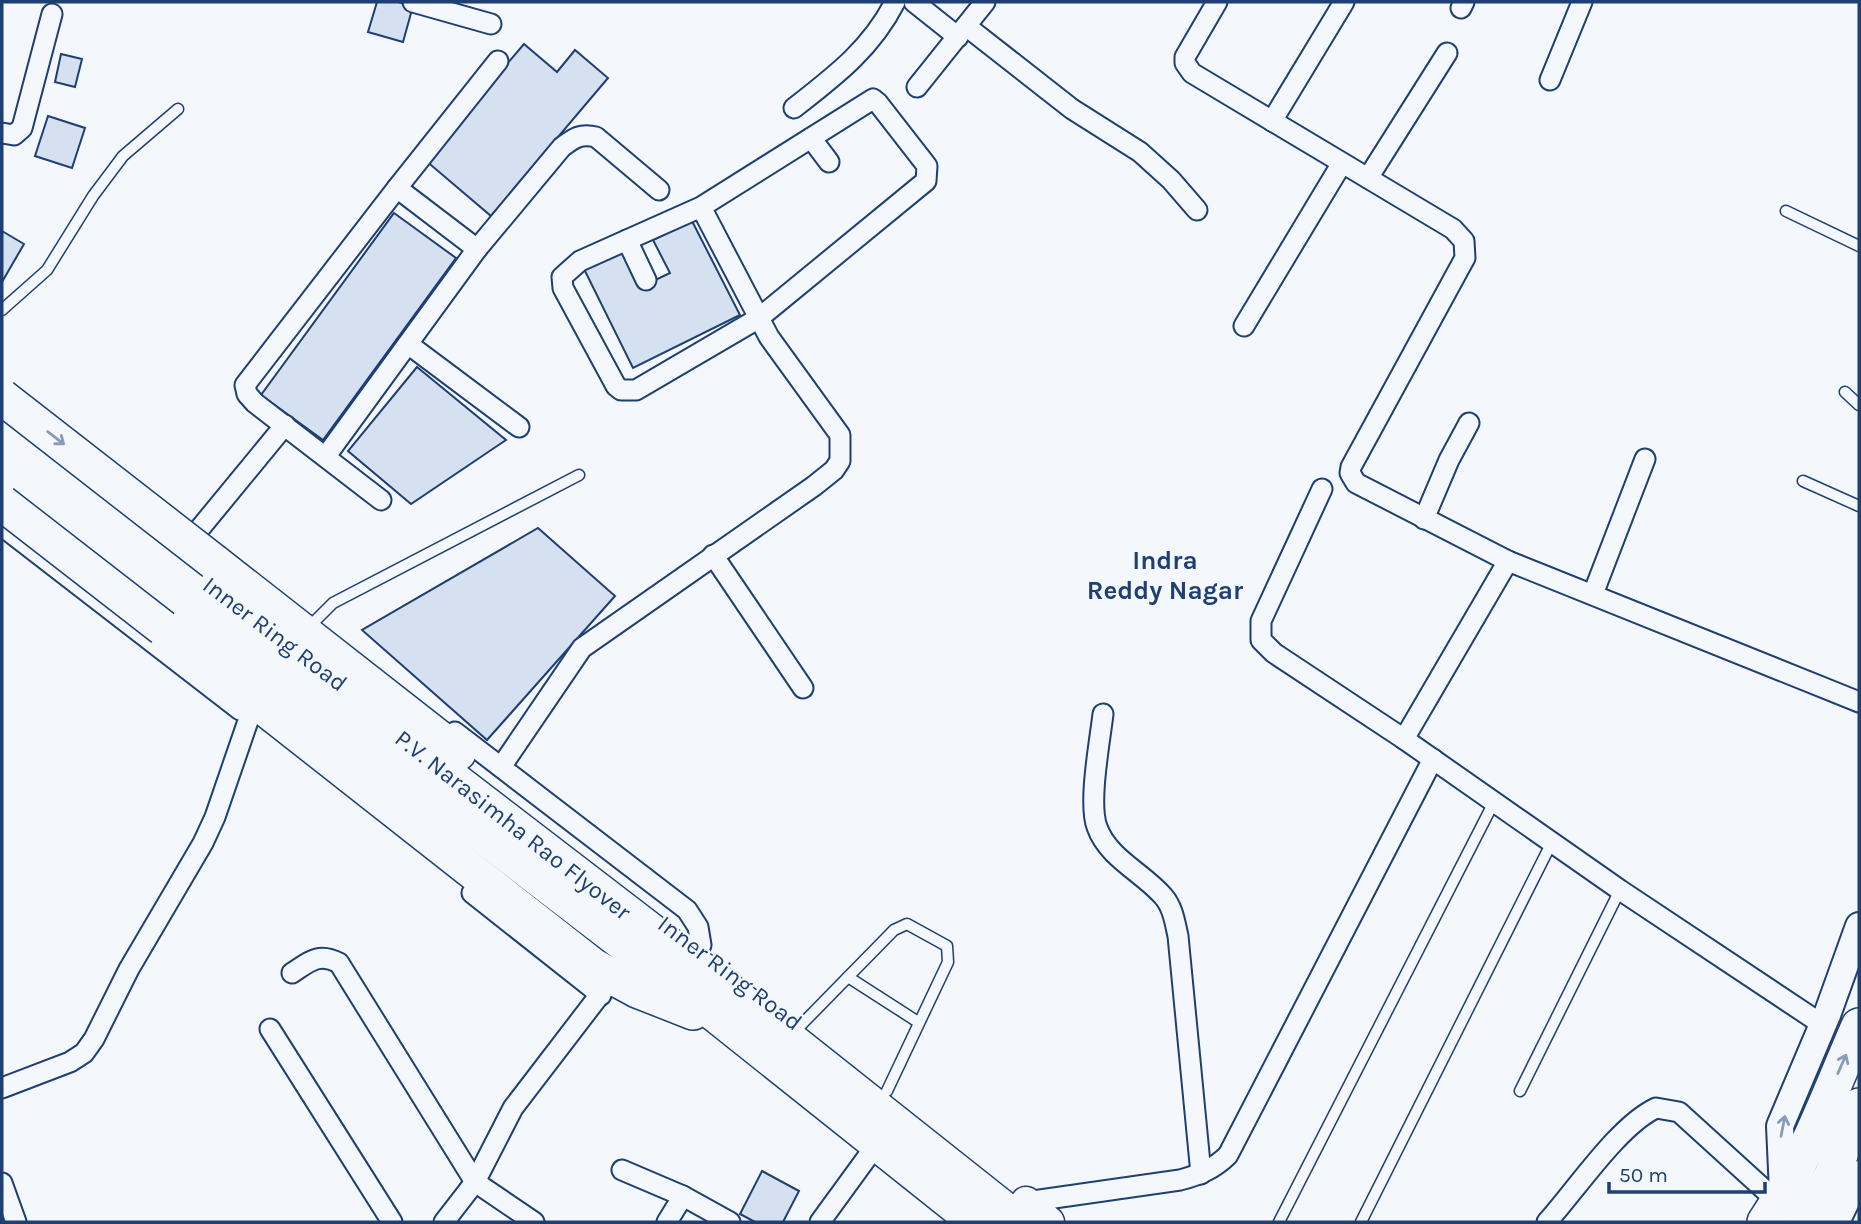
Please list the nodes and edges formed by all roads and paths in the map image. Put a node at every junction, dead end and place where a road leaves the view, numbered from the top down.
1 (413, 2) edge
2 (895, 2) edge
3 (914, 2) edge
4 (985, 2) edge
5 (1217, 2) edge
6 (1345, 2) edge
7 (1582, 2) edge
8 (52, 14) dead end
9 (491, 24) dead end
10 (962, 32) junction
11 (1447, 53) dead end
12 (498, 61) dead end
13 (1550, 80) dead end
14 (917, 87) dead end
15 (794, 108) dead end
16 (178, 109) dead end
17 (1272, 121) junction
18 (2, 133) edge
19 (811, 138) junction
20 (829, 162) dead end
21 (1342, 163) junction
22 (1368, 178) junction
23 (397, 188) junction
24 (659, 190) dead end
25 (701, 207) junction
26 (1197, 210) dead end
27 (1786, 211) dead end
28 (626, 240) junction
29 (1859, 246) edge
30 (477, 249) junction
31 (646, 280) dead end
32 (2, 310) edge
33 (759, 317) junction
34 (1244, 326) dead end
35 (408, 344) junction
36 (1845, 392) dead end
37 (2, 397) edge
38 (1859, 405) edge
39 (280, 422) junction
40 (1469, 423) dead end
41 (519, 426) dead end
42 (2, 427) edge
43 (2, 433) edge
44 (326, 456) junction
45 (1645, 459) dead end
46 (2, 467) edge
47 (2, 474) edge
48 (579, 475) dead end
49 (1803, 481) dead end
50 (1322, 489) dead end
51 (381, 500) dead end
52 (2, 503) edge
53 (1859, 506) edge
54 (1424, 519) junction
55 (2, 526) edge
56 (188, 550) junction
57 (713, 555) junction
58 (1508, 561) junction
59 (148, 586) junction
60 (1593, 594) junction
61 (123, 620) junction
62 (313, 622) junction
63 (803, 688) dead end
64 (1859, 702) edge
65 (1103, 714) dead end
66 (249, 718) junction
67 (1404, 739) junction
68 (1433, 759) junction
69 (501, 767) junction
70 (1494, 802) junction
71 (1552, 842) junction
72 (1620, 890) junction
73 (1859, 926) edge
74 (701, 945) junction
75 (726, 970) junction
76 (292, 972) dead end
77 (848, 977) junction
78 (607, 986) junction
79 (694, 1013) junction
80 (918, 1022) junction
81 (1823, 1025) junction
82 (800, 1026) junction
83 (1859, 1026) edge
84 (270, 1029) dead end
85 (4, 1082) edge
86 (887, 1091) junction
87 (1520, 1091) dead end
88 (1859, 1106) edge
89 (871, 1152) junction
90 (622, 1170) dead end
91 (1201, 1174) junction
92 (475, 1182) junction
93 (2, 1183) edge
94 (1857, 1188) edge
95 (683, 1196) junction
96 (1782, 1210) edge
97 (1034, 1217) edge
98 (16, 1222) edge
99 (392, 1222) edge
100 (444, 1222) edge
101 (534, 1222) edge
102 (667, 1222) edge
103 (730, 1222) edge
104 (820, 1222) edge
105 (955, 1222) edge
106 (976, 1222) edge
107 (1279, 1222) edge
108 (1361, 1222) edge
109 (1547, 1222) edge
110 (1836, 1222) edge

1 - 9 street
2 - 15 street
3 - 10 street
4 - 10 street
5 - 17 street
6 - 17 street
7 - 13 street
8 - 18 street
10 - 14 street
10 - 26 street
11 - 22 street
12 - 23 street
16 - 32 lane
17 - 21 street
19 - 20 street
19 - 25 street
19 - 33 street
21 - 22 street
21 - 34 street
22 - 54 street
23 - 30 street
23 - 39 street
24 - 30 street
25 - 28 street
25 - 33 street
27 - 29 lane
28 - 31 street
28 - 33 street
30 - 35 street
33 - 57 street
35 - 41 street
35 - 44 street
36 - 38 lane
37 -> 56 highway, bridge
39 - 44 street
39 - 56 street
39 - 56 street
40 - 54 street
42 - 56 main road, Inner Ring Road
43 - 97 highway, P.V. Narasimha Rao Flyover
44 - 51 street
45 - 60 street
46 - 106 highway, P.V. Narasimha Rao Flyover
47 - 59 main road, Inner Ring Road
48 - 62 lane
49 - 53 lane
50 - 67 street
52 - 78 highway, bridge
54 - 58 street
55 - 61 street
56 - 62 street, Inner Ring Road
56 - 74 highway
56 - 75 main road, Inner Ring Road
57 - 63 street
57 - 69 street
58 - 60 street
58 - 67 street
59 - 61 street
59 - 79 main road, Inner Ring Road
60 - 64 street
61 - 66 street
62 - 69 street, Inner Ring Road
65 - 91 street
66 - 78 street
66 - 85 street
67 - 68 street
68 - 70 street
68 - 91 street
69 - 74 street, Inner Ring Road
70 - 71 street
70 - 107 lane
71 - 72 street
71 - 108 lane
72 - 81 street
72 - 87 lane
73 - 81 street
74 - 75 highway
75 - 82 highway, Inner Ring Road
76 - 92 street
77 - 80 lane
77 - 80 lane
77 - 82 lane
78 - 79 highway
78 - 92 street
79 - 89 highway, Inner Ring Road
80 - 86 lane
96 -> 81 street
82 - 86 highway, Inner Ring Road
96 -> 83 highway
84 - 99 street
86 - 97 highway, Inner Ring Road
88 - 96 highway
89 - 104 street
89 - 105 highway, Inner Ring Road
90 - 95 street
91 - 97 street
92 - 100 street
92 - 101 street
93 - 98 street
94 - 110 street
95 - 102 street
95 - 103 street
96 - 109 street

